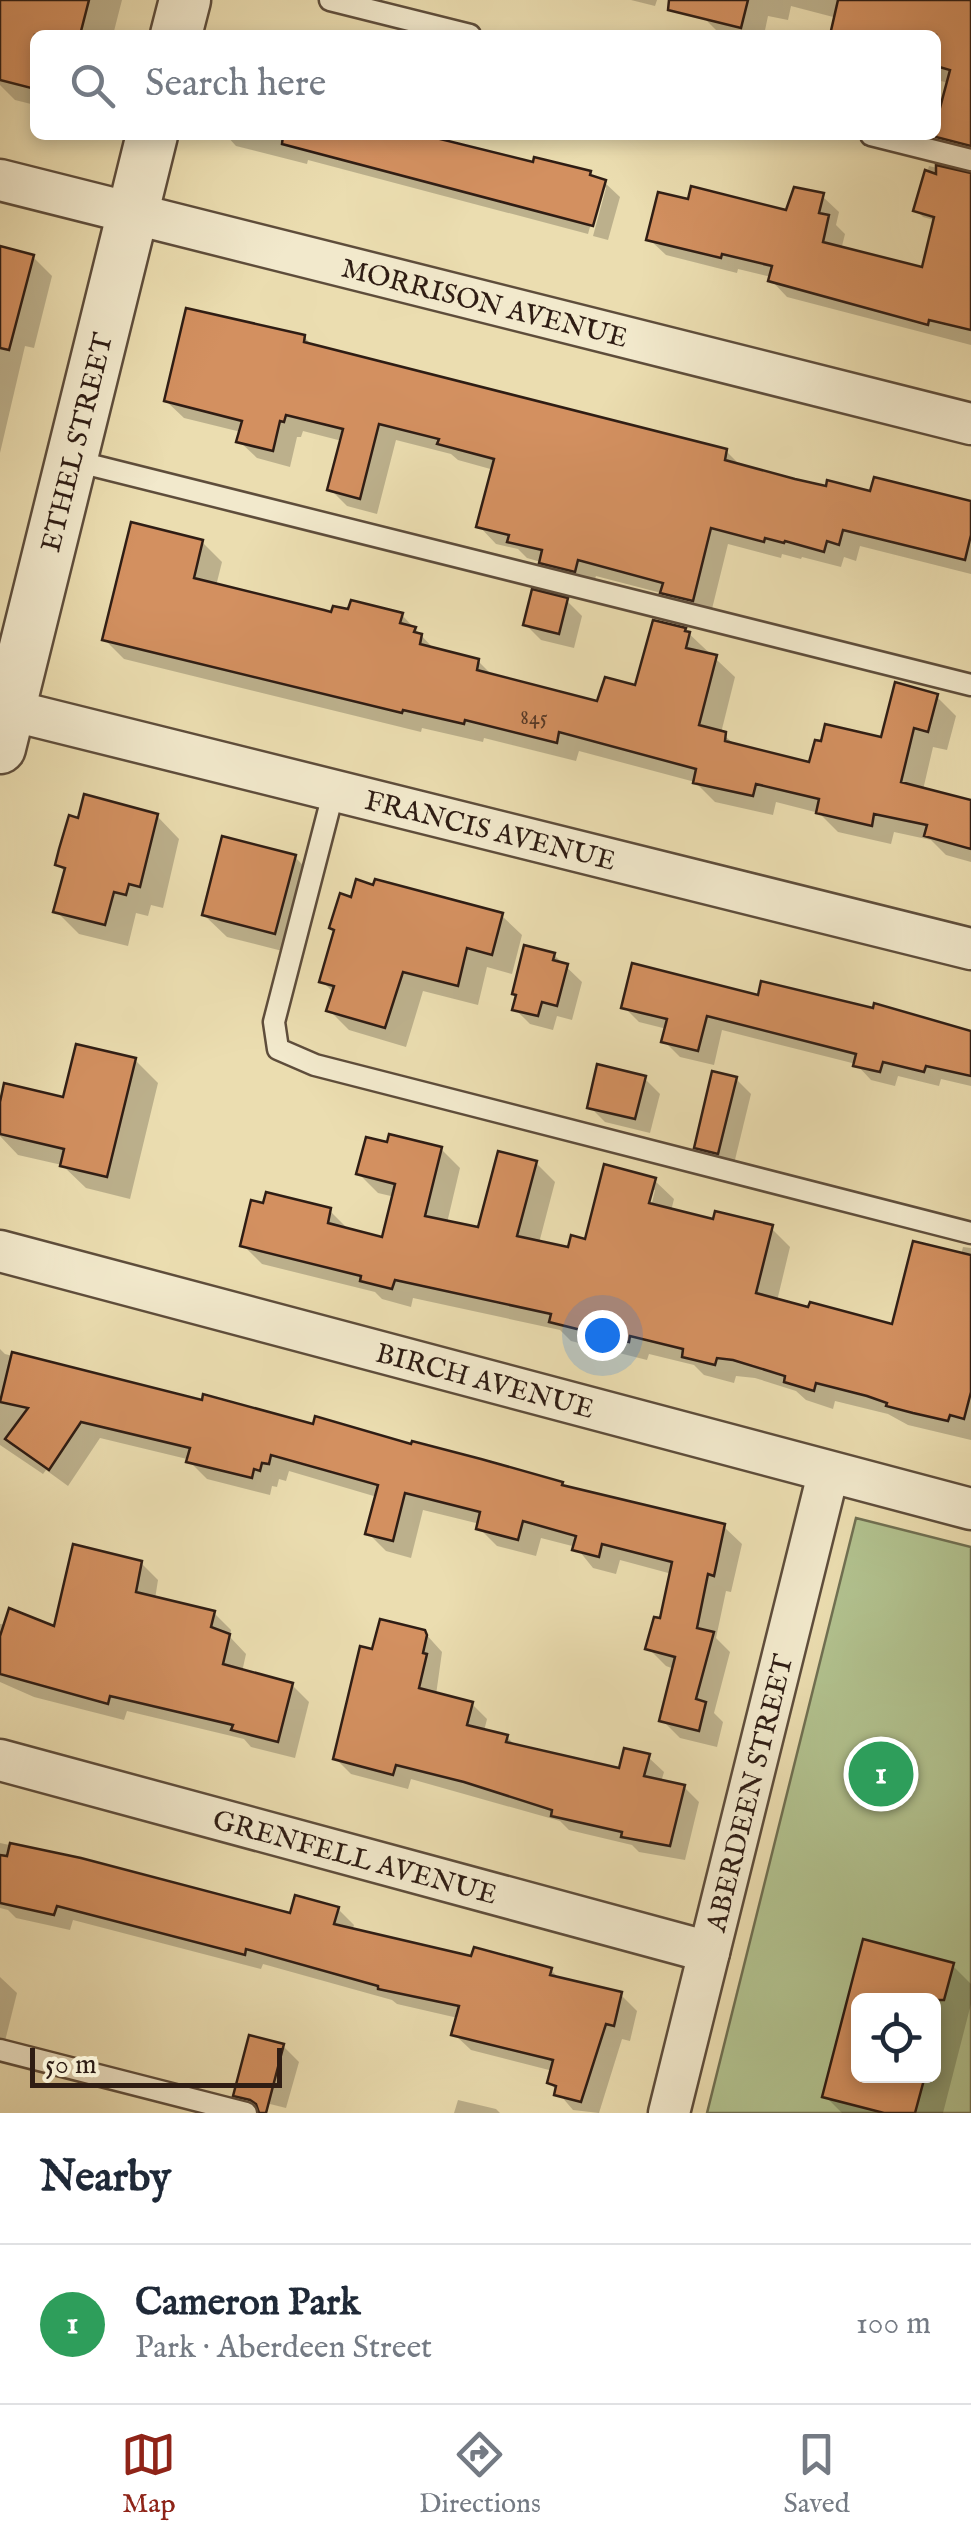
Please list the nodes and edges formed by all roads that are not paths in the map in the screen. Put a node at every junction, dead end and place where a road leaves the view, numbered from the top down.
1 (185, 0) edge
2 (330, 0) edge
3 (177, 30) edge
4 (450, 30) edge
5 (151, 140) edge
6 (890, 140) edge
7 (971, 160) edge
8 (0, 180) edge
9 (134, 212) junction
10 (971, 424) edge
11 (70, 460) junction
12 (971, 684) edge
13 (5, 729) edge
14 (334, 790) junction
15 (971, 949) edge
16 (971, 1233) edge
17 (0, 1252) edge
18 (828, 1474) junction
19 (971, 1510) edge
20 (0, 1760) edge
21 (709, 1952) junction
22 (0, 2050) edge
23 (246, 2113) edge
24 (669, 2113) edge

1 - 3 street
2 - 4 lane
5 - 9 street, ETHEL STREET
6 - 7 lane
8 - 9 street, MORRISON AVENUE
9 - 10 street, MORRISON AVENUE
9 - 11 street, ETHEL STREET
11 - 12 lane
11 - 13 street, ETHEL STREET
13 - 14 street, FRANCIS AVENUE
14 - 15 street, FRANCIS AVENUE
14 - 16 lane
17 - 18 street, BIRCH AVENUE
18 - 19 street, BIRCH AVENUE
18 - 21 street, ABERDEEN STREET
20 - 21 street, GRENFELL AVENUE
21 - 24 street, ABERDEEN STREET
22 - 23 lane

